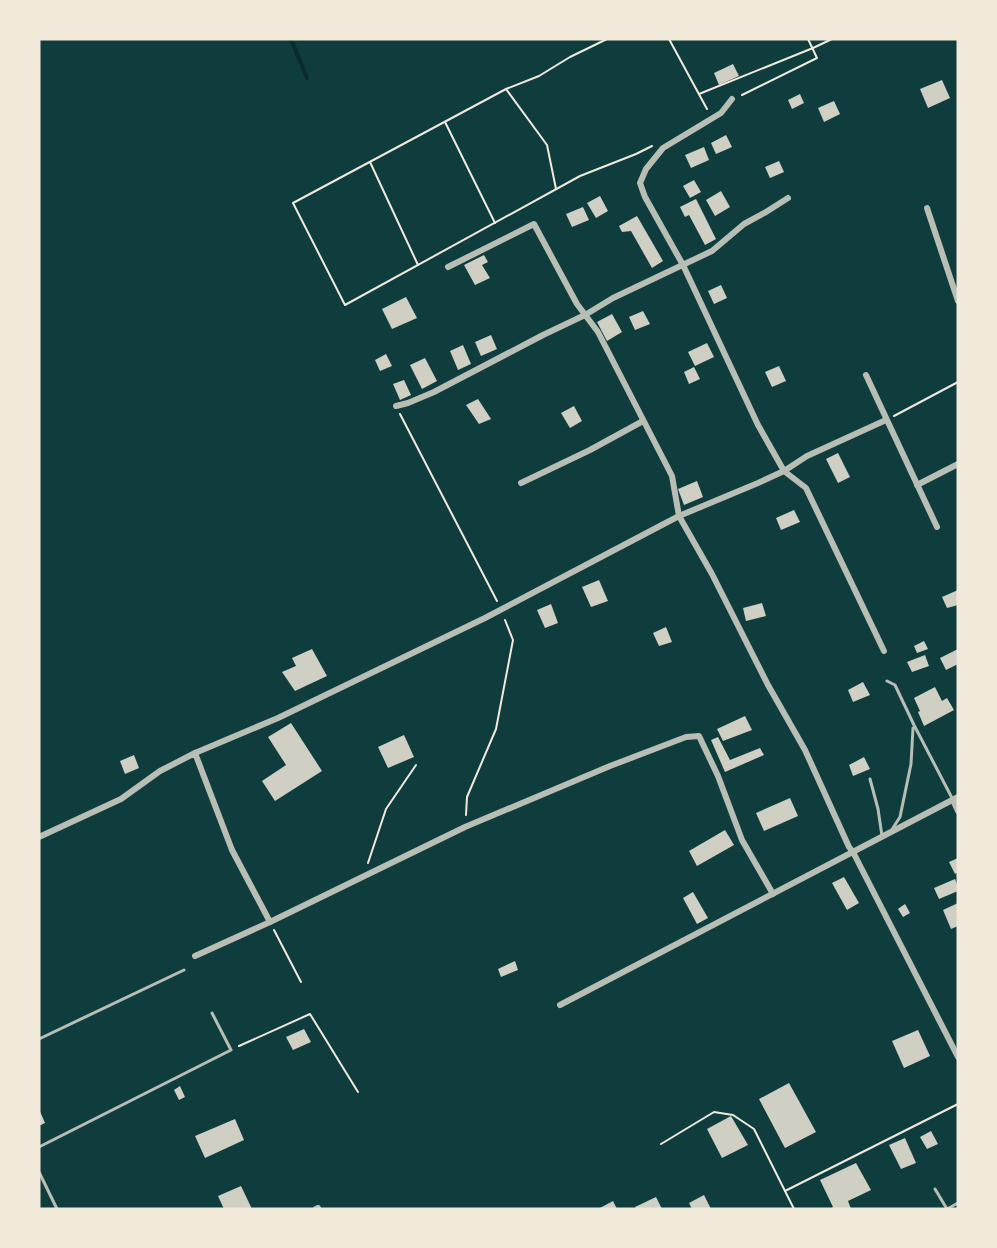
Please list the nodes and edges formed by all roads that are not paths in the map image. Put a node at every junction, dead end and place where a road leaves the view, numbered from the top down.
1 (732, 99) road end
2 (788, 198) dead end
3 (927, 208) dead end
4 (683, 266) junction
5 (447, 267) dead end
6 (958, 301) edge
7 (585, 315) junction
8 (866, 375) dead end
9 (396, 406) dead end
10 (886, 420) junction
11 (643, 421) junction
12 (958, 464) edge
13 (784, 471) junction
14 (521, 483) dead end
15 (917, 486) junction
16 (679, 516) junction
17 (937, 527) dead end
18 (884, 651) dead end
19 (887, 681) dead end
20 (914, 725) junction
21 (195, 753) junction
22 (870, 779) dead end
23 (955, 799) edge
24 (958, 811) edge
25 (890, 832) junction
26 (39, 837) edge
27 (882, 837) junction
28 (853, 852) junction
29 (772, 894) junction
30 (270, 922) junction
31 (195, 956) dead end
32 (184, 970) dead end
33 (561, 1005) dead end
34 (212, 1013) dead end
35 (39, 1039) edge
36 (958, 1057) edge
37 (39, 1147) edge
38 (39, 1172) edge
39 (935, 1189) dead end
40 (958, 1203) edge
41 (57, 1209) edge

1 - 4 street
2 - 4 street
3 - 6 street
4 - 7 street
4 - 13 street
5 - 7 street
7 - 9 street
7 - 11 street
8 - 10 street
10 - 13 street
10 - 15 street
11 - 14 street
11 - 16 street
12 - 15 street
13 - 16 street
13 - 18 street
15 - 17 street
16 - 21 street
16 - 28 street
19 - 20 lane
20 - 23 lane
20 - 25 lane
21 - 26 street
21 - 30 street
22 - 27 lane
23 - 24 street
23 - 25 street
25 - 27 street
27 - 28 street
28 - 29 street
28 - 36 street
29 - 30 street
29 - 33 street
30 - 31 street
32 - 35 lane
34 - 37 lane
38 - 41 lane
39 - 40 lane

